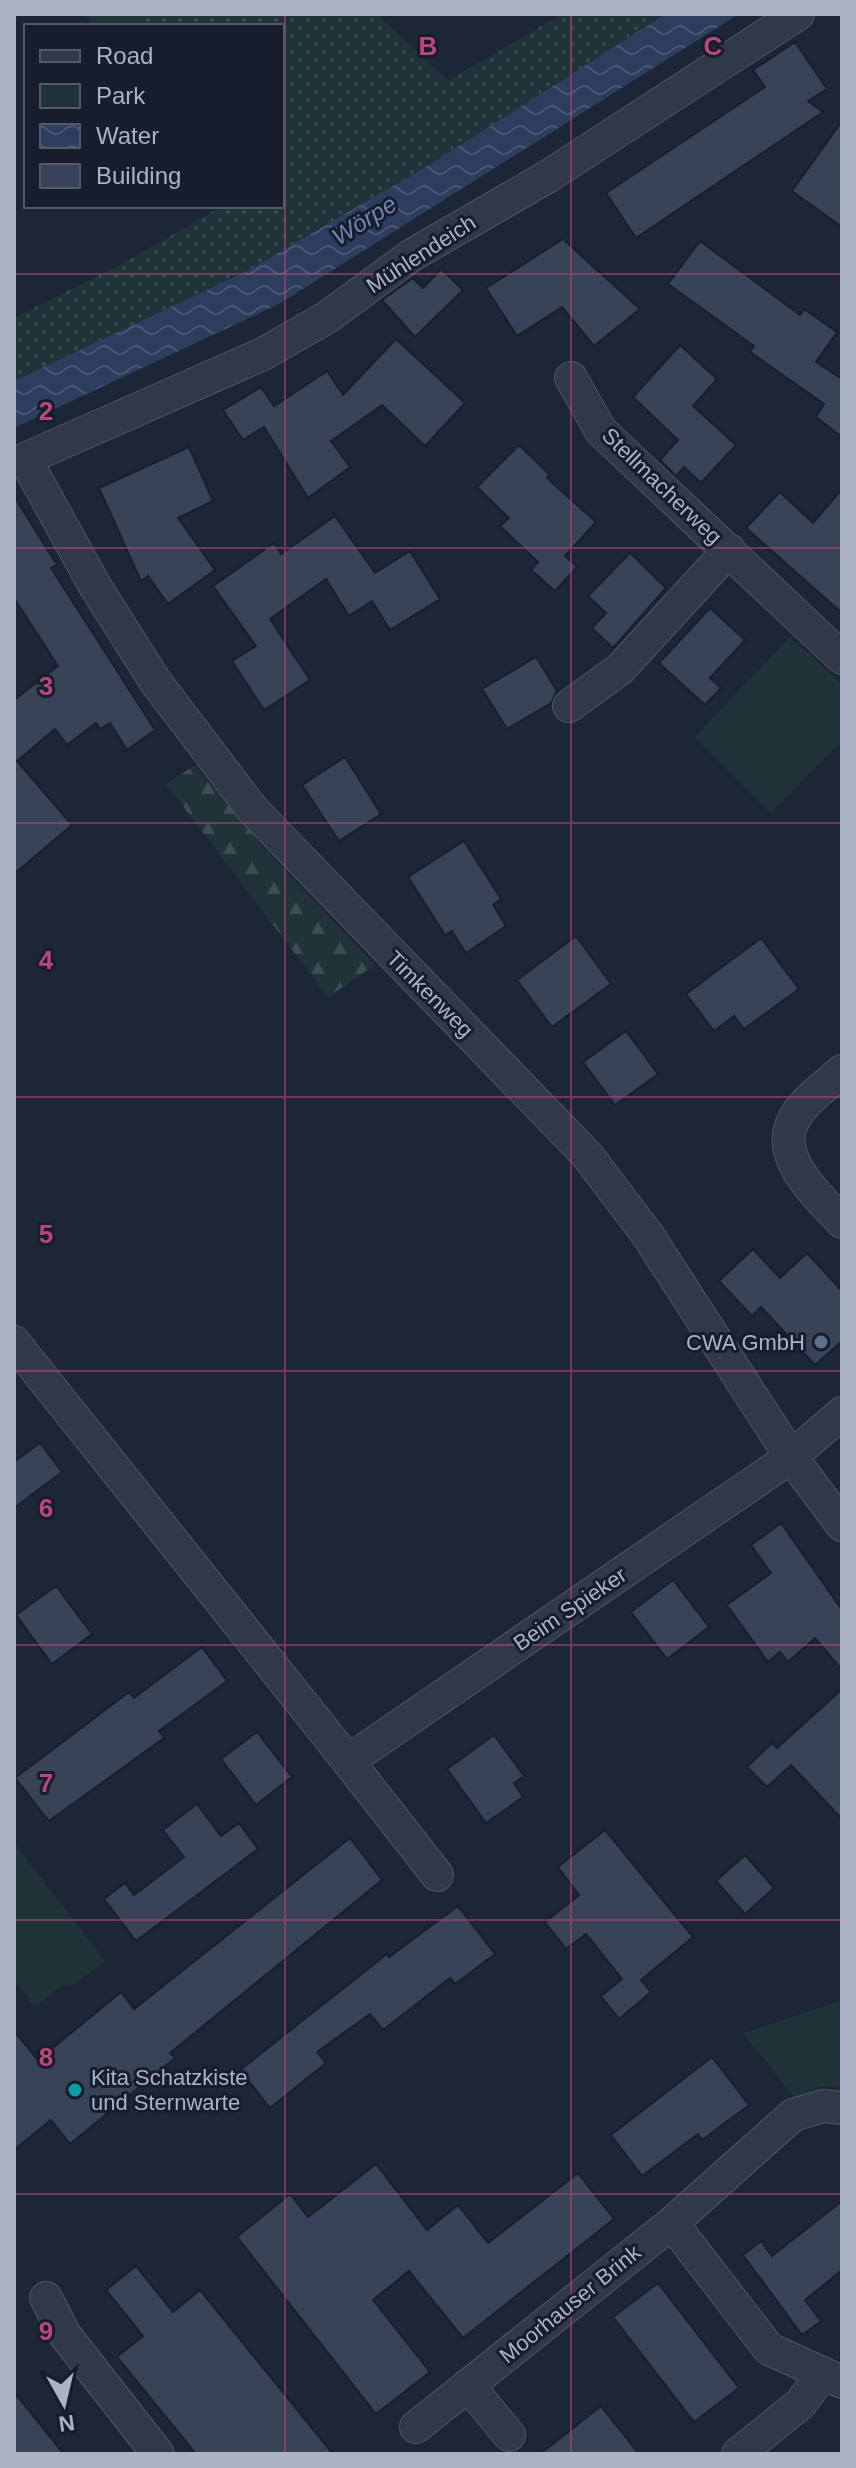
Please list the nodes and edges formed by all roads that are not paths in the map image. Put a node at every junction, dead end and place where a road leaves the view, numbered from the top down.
1 (798, 14) edge
2 (571, 378) dead end
3 (25, 459) joint
4 (729, 550) junction
5 (842, 658) edge
6 (569, 706) dead end
7 (842, 1071) edge
8 (842, 1222) edge
9 (14, 1342) edge
10 (842, 1413) edge
11 (791, 1457) junction
12 (842, 1525) edge
13 (348, 1761) junction
14 (437, 1875) dead end
15 (842, 2108) edge
16 (672, 2223) junction
17 (46, 2298) dead end
18 (832, 2378) edge
19 (468, 2385) junction
20 (416, 2427) dead end
21 (509, 2435) dead end
22 (158, 2454) edge
23 (738, 2454) edge

1 - 3 street, Mühlendeich
2 - 4 street, Stellmacherweg
3 - 11 street, Timkenweg
4 - 5 street, Stellmacherweg
4 - 6 street, Stellmacherweg
7 - 8 street
9 - 13 street
10 - 11 street, Beim Spieker
11 - 12 street, Timkenweg
11 - 13 street, Beim Spieker
13 - 14 street
15 - 16 street, Moorhauser Brink
16 - 18 street
16 - 19 street, Moorhauser Brink
17 - 22 street
18 - 23 street
19 - 20 street, Moorhauser Brink
19 - 21 street

